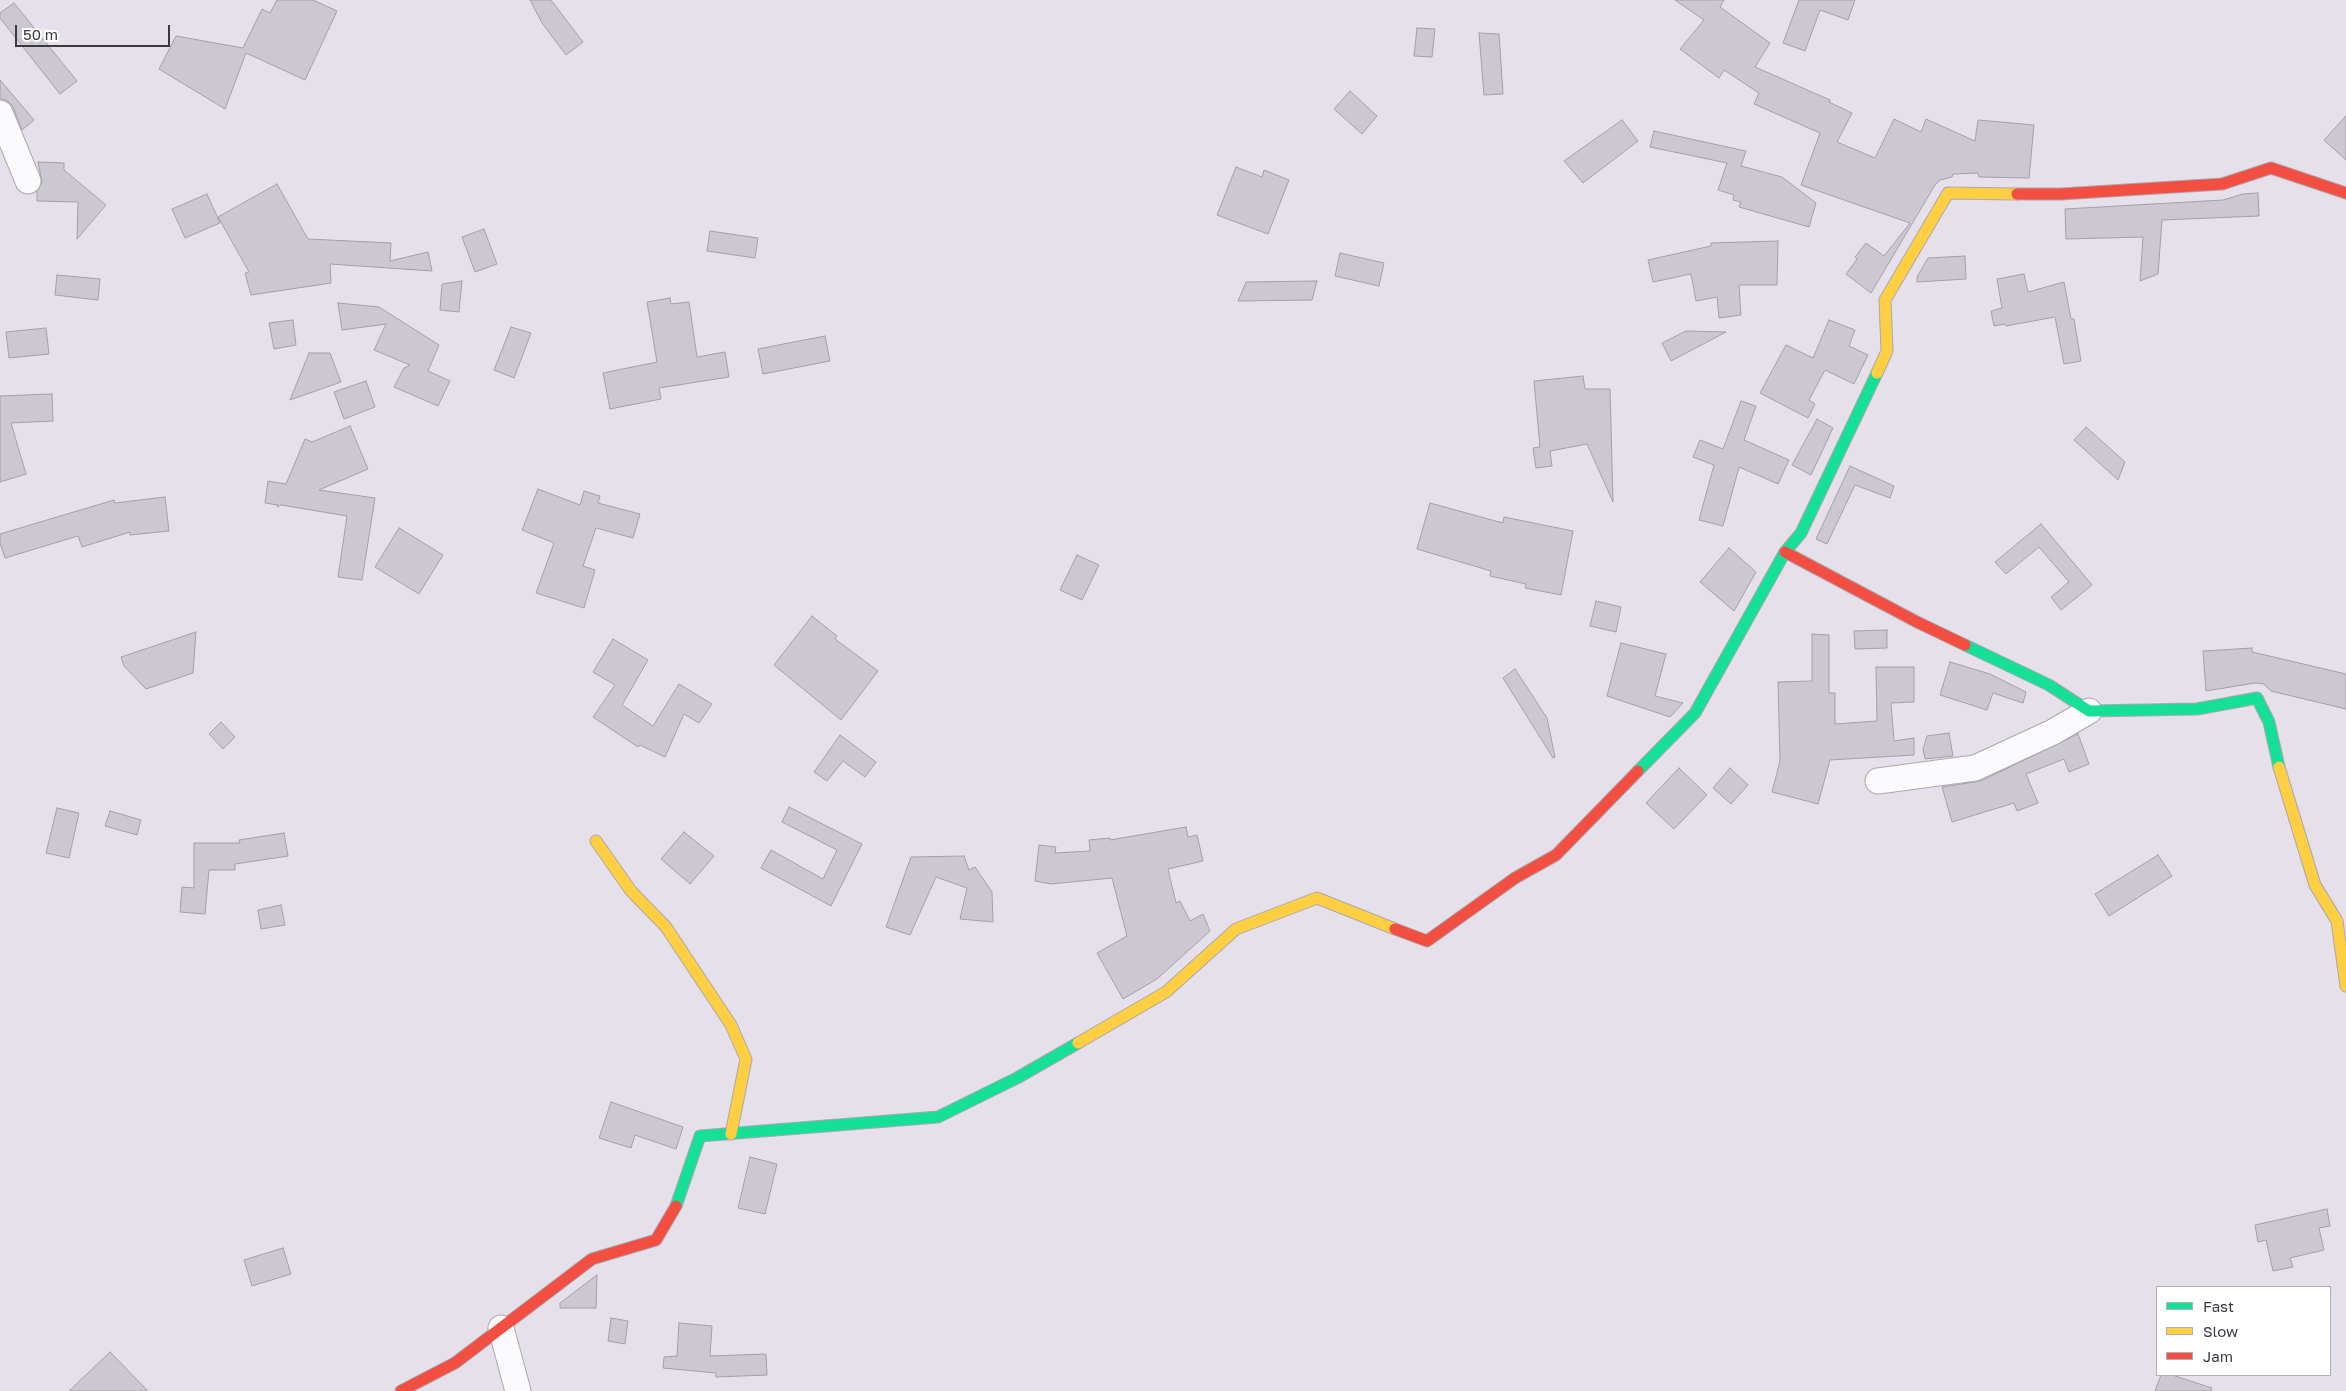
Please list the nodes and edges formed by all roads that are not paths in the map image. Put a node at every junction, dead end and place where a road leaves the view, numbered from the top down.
1 (0, 113) edge
2 (28, 181) dead end
3 (2346, 193) edge
4 (1785, 552) junction
5 (2089, 710) junction
6 (1878, 781) dead end
7 (596, 841) dead end
8 (2346, 986) edge
9 (731, 1134) junction
10 (501, 1328) junction
11 (401, 1391) edge
12 (518, 1391) edge

1 - 2 street
3 - 4 street
4 - 5 street
4 - 9 street
5 - 6 street
5 - 8 street
7 - 9 street
9 - 10 street
10 - 11 street
10 - 12 street

